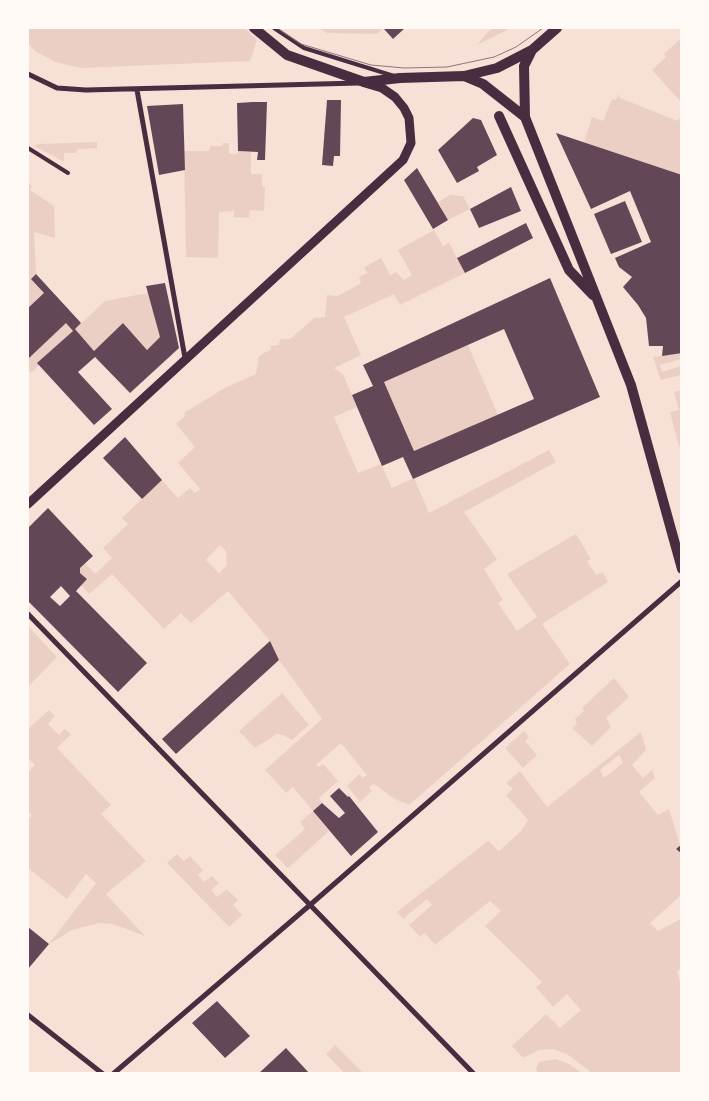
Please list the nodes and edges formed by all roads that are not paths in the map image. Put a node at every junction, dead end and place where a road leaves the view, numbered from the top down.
1 (254, 28) edge
2 (274, 28) edge
3 (557, 28) edge
4 (532, 50) junction
5 (28, 74) edge
6 (464, 76) junction
7 (400, 78) junction
8 (364, 82) junction
9 (138, 90) junction
10 (499, 116) dead end
11 (524, 117) junction
12 (28, 148) edge
13 (68, 173) dead end
14 (598, 300) junction
15 (186, 358) junction
16 (28, 504) edge
17 (682, 569) edge
18 (682, 581) edge
19 (28, 614) edge
20 (310, 905) junction
21 (28, 1015) edge
22 (103, 1074) edge
23 (113, 1074) edge
24 (474, 1074) edge

1 - 8 main road
2 - 7 lane
3 - 4 main road
4 - 6 main road
4 - 11 main road
5 - 9 street
6 - 7 main road
6 - 11 main road
7 - 8 main road
8 - 9 street
8 - 15 street
9 - 15 street
10 - 14 main road
11 - 14 main road
12 - 13 lane
14 - 17 main road
15 - 16 street
18 - 20 street
19 - 20 street
20 - 23 street
20 - 24 street
21 - 22 street

